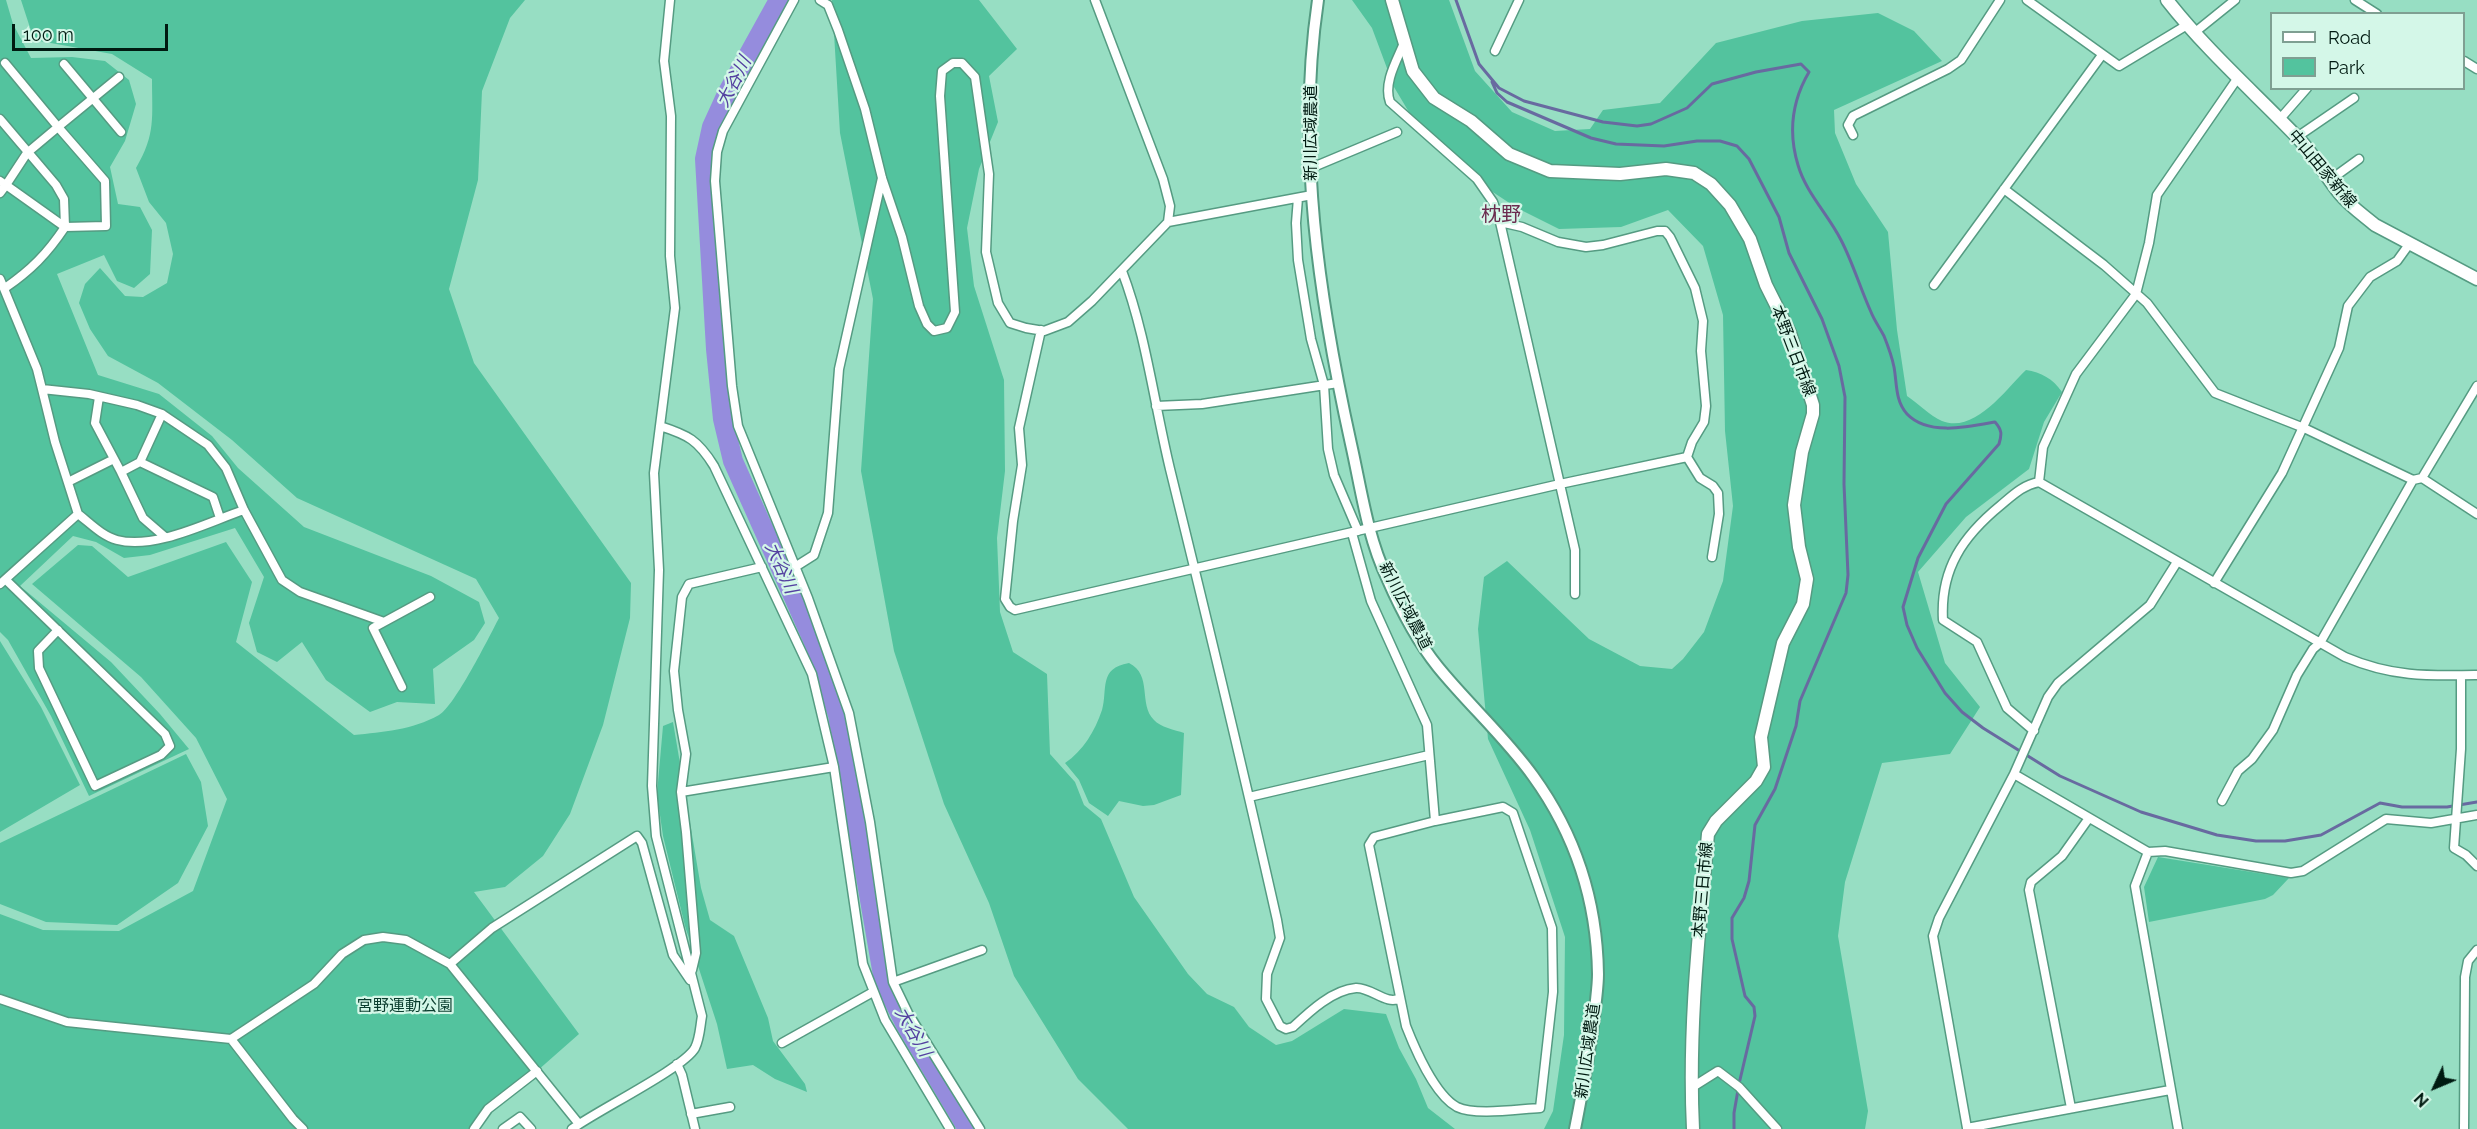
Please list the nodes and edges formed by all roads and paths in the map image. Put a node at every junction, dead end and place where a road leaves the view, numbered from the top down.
1 (670, 0) edge
2 (794, 0) edge
3 (820, 0) edge
4 (1095, 0) edge
5 (1318, 0) edge
6 (1392, 0) edge
7 (1519, 0) edge
8 (2000, 0) edge
9 (2027, 0) edge
10 (2167, 0) edge
11 (2235, 0) edge
12 (2355, 0) edge
13 (2364, 10) edge
14 (2190, 29) junction
15 (1404, 43) junction
16 (1495, 51) dead end
17 (2102, 56) junction
18 (5, 63) dead end
19 (64, 64) dead end
20 (119, 77) dead end
21 (2237, 79) junction
22 (2305, 90) edge
23 (2354, 98) dead end
24 (93, 99) junction
25 (0, 120) edge
26 (2279, 120) junction
27 (58, 127) junction
28 (121, 132) dead end
29 (1398, 132) dead end
30 (1852, 135) dead end
31 (2297, 136) junction
32 (27, 153) junction
33 (2359, 159) dead end
34 (1311, 168) junction
35 (882, 178) junction
36 (2330, 180) junction
37 (3, 183) edge
38 (2004, 189) junction
39 (0, 193) edge
40 (1312, 195) junction
41 (1298, 198) junction
42 (1168, 222) junction
43 (1500, 222) junction
44 (65, 227) junction
45 (2410, 243) junction
46 (1122, 271) junction
47 (0, 279) edge
48 (2477, 279) edge
49 (1934, 285) dead end
50 (5, 288) junction
51 (2136, 294) junction
52 (1041, 330) junction
53 (1338, 383) junction
54 (1324, 385) junction
55 (2477, 386) edge
56 (42, 389) junction
57 (99, 397) junction
58 (1156, 406) junction
59 (162, 414) junction
60 (660, 426) junction
61 (2304, 428) junction
62 (1688, 458) junction
63 (114, 459) junction
64 (140, 462) junction
65 (121, 472) junction
66 (2418, 479) junction
67 (68, 482) junction
68 (2039, 482) junction
69 (1560, 484) junction
70 (244, 510) junction
71 (78, 514) junction
72 (2477, 514) edge
73 (220, 518) junction
74 (1370, 529) junction
75 (1355, 532) junction
76 (165, 537) junction
77 (1712, 557) dead end
78 (2177, 562) junction
79 (762, 567) junction
80 (795, 567) junction
81 (1194, 568) junction
82 (3, 582) edge
83 (2214, 584) junction
84 (1575, 594) dead end
85 (430, 597) dead end
86 (384, 622) junction
87 (58, 630) junction
88 (2320, 643) junction
89 (2477, 675) edge
90 (2461, 676) junction
91 (402, 687) dead end
92 (2034, 731) junction
93 (1430, 755) junction
94 (834, 767) junction
95 (2014, 774) junction
96 (681, 792) junction
97 (1249, 797) junction
98 (2222, 801) dead end
99 (2477, 815) edge
100 (2089, 818) junction
101 (2457, 820) junction
102 (1435, 821) junction
103 (2148, 852) junction
104 (2477, 866) edge
105 (982, 950) dead end
106 (2477, 950) edge
107 (450, 964) junction
108 (691, 973) junction
109 (893, 982) junction
110 (694, 985) junction
111 (873, 992) junction
112 (1400, 998) junction
113 (0, 999) edge
114 (231, 1039) junction
115 (782, 1043) dead end
116 (677, 1064) junction
117 (537, 1071) junction
118 (1691, 1088) junction
119 (2170, 1090) junction
120 (730, 1107) dead end
121 (2071, 1108) junction
122 (691, 1114) junction
123 (575, 1127) edge
124 (303, 1129) edge
125 (474, 1129) edge
126 (503, 1129) edge
127 (531, 1129) edge
128 (695, 1129) edge
129 (951, 1129) edge
130 (980, 1129) edge
131 (1575, 1129) edge
132 (1693, 1129) edge
133 (1777, 1129) edge
134 (2178, 1129) edge
135 (2463, 1129) edge

1 - 60 street
2 - 80 street
3 - 35 street
4 - 42 street
5 - 34 street, 新川広域農道
6 - 15 main road, 本野三日市線
7 - 16 street
8 - 30 street
9 - 17 street
10 - 14 main road, 中山田家新線
11 - 14 street
12 - 13 street
14 - 17 street
14 - 21 main road, 中山田家新線
15 - 43 street
15 - 118 main road, 本野三日市線
17 - 38 street
18 - 27 street
19 - 24 street
20 - 24 street
21 - 26 main road, 中山田家新線
21 - 51 street
22 - 26 street
23 - 31 street
24 - 27 street
24 - 28 street
25 - 32 street
26 - 31 main road, 中山田家新線
27 - 32 street
27 - 44 street
29 - 34 street
31 - 36 main road, 中山田家新線
32 - 37 street
32 - 44 street
33 - 36 street
34 - 40 street, 新川広域農道
35 - 52 street
35 - 80 street
36 - 45 main road, 中山田家新線
37 - 39 street
37 - 44 street
38 - 49 street
38 - 51 street
40 - 41 street
40 - 53 street, 新川広域農道
41 - 42 street
41 - 54 street
42 - 46 street
43 - 62 street
43 - 69 street
44 - 50 street
45 - 48 main road, 中山田家新線
45 - 61 street
46 - 52 street
46 - 58 street
47 - 50 street
50 - 56 street
51 - 61 street
51 - 68 street
52 - 81 street
53 - 54 street
53 - 74 street, 新川広域農道
54 - 58 street
54 - 75 street
55 - 66 street
56 - 57 street
56 - 67 street
57 - 59 street
57 - 63 street
58 - 81 street
59 - 64 street
59 - 70 street
60 - 79 street
60 - 108 street
61 - 66 street
61 - 83 street
62 - 69 street
62 - 77 street
63 - 65 street
63 - 67 street
64 - 65 street
64 - 73 street
65 - 76 street
66 - 72 street
66 - 88 street
67 - 71 street
68 - 78 street
68 - 92 street
69 - 74 street
69 - 84 street
70 - 73 street
70 - 86 street
71 - 76 street
71 - 82 street
73 - 76 street
74 - 75 street
74 - 131 street, 新川広域農道
75 - 81 street
75 - 93 street
78 - 83 street
78 - 92 street
79 - 94 street
79 - 96 street
80 - 109 street
81 - 97 street
82 - 87 street
83 - 88 street
85 - 86 street
86 - 91 street
87 - 87 street
88 - 90 street
88 - 98 street
89 - 90 street
90 - 101 street
92 - 95 street
93 - 97 street
93 - 102 street
94 - 96 street
94 - 111 street
95 - 100 street
95 - 121 street
96 - 108 street
97 - 112 street
99 - 101 street
100 - 103 street
100 - 121 street
101 - 103 street
101 - 104 street
102 - 112 street
102 - 112 street
103 - 119 street
105 - 109 street
106 - 135 street
107 - 110 street
107 - 114 street
107 - 117 street
108 - 110 street
109 - 130 street
110 - 116 street
111 - 115 street
111 - 129 street
113 - 114 street
114 - 124 street
116 - 122 street
116 - 123 street
117 - 123 street
117 - 125 street
118 - 132 main road, 本野三日市線
118 - 133 street
119 - 121 street
119 - 134 street
120 - 122 street
122 - 128 street
126 - 127 street

